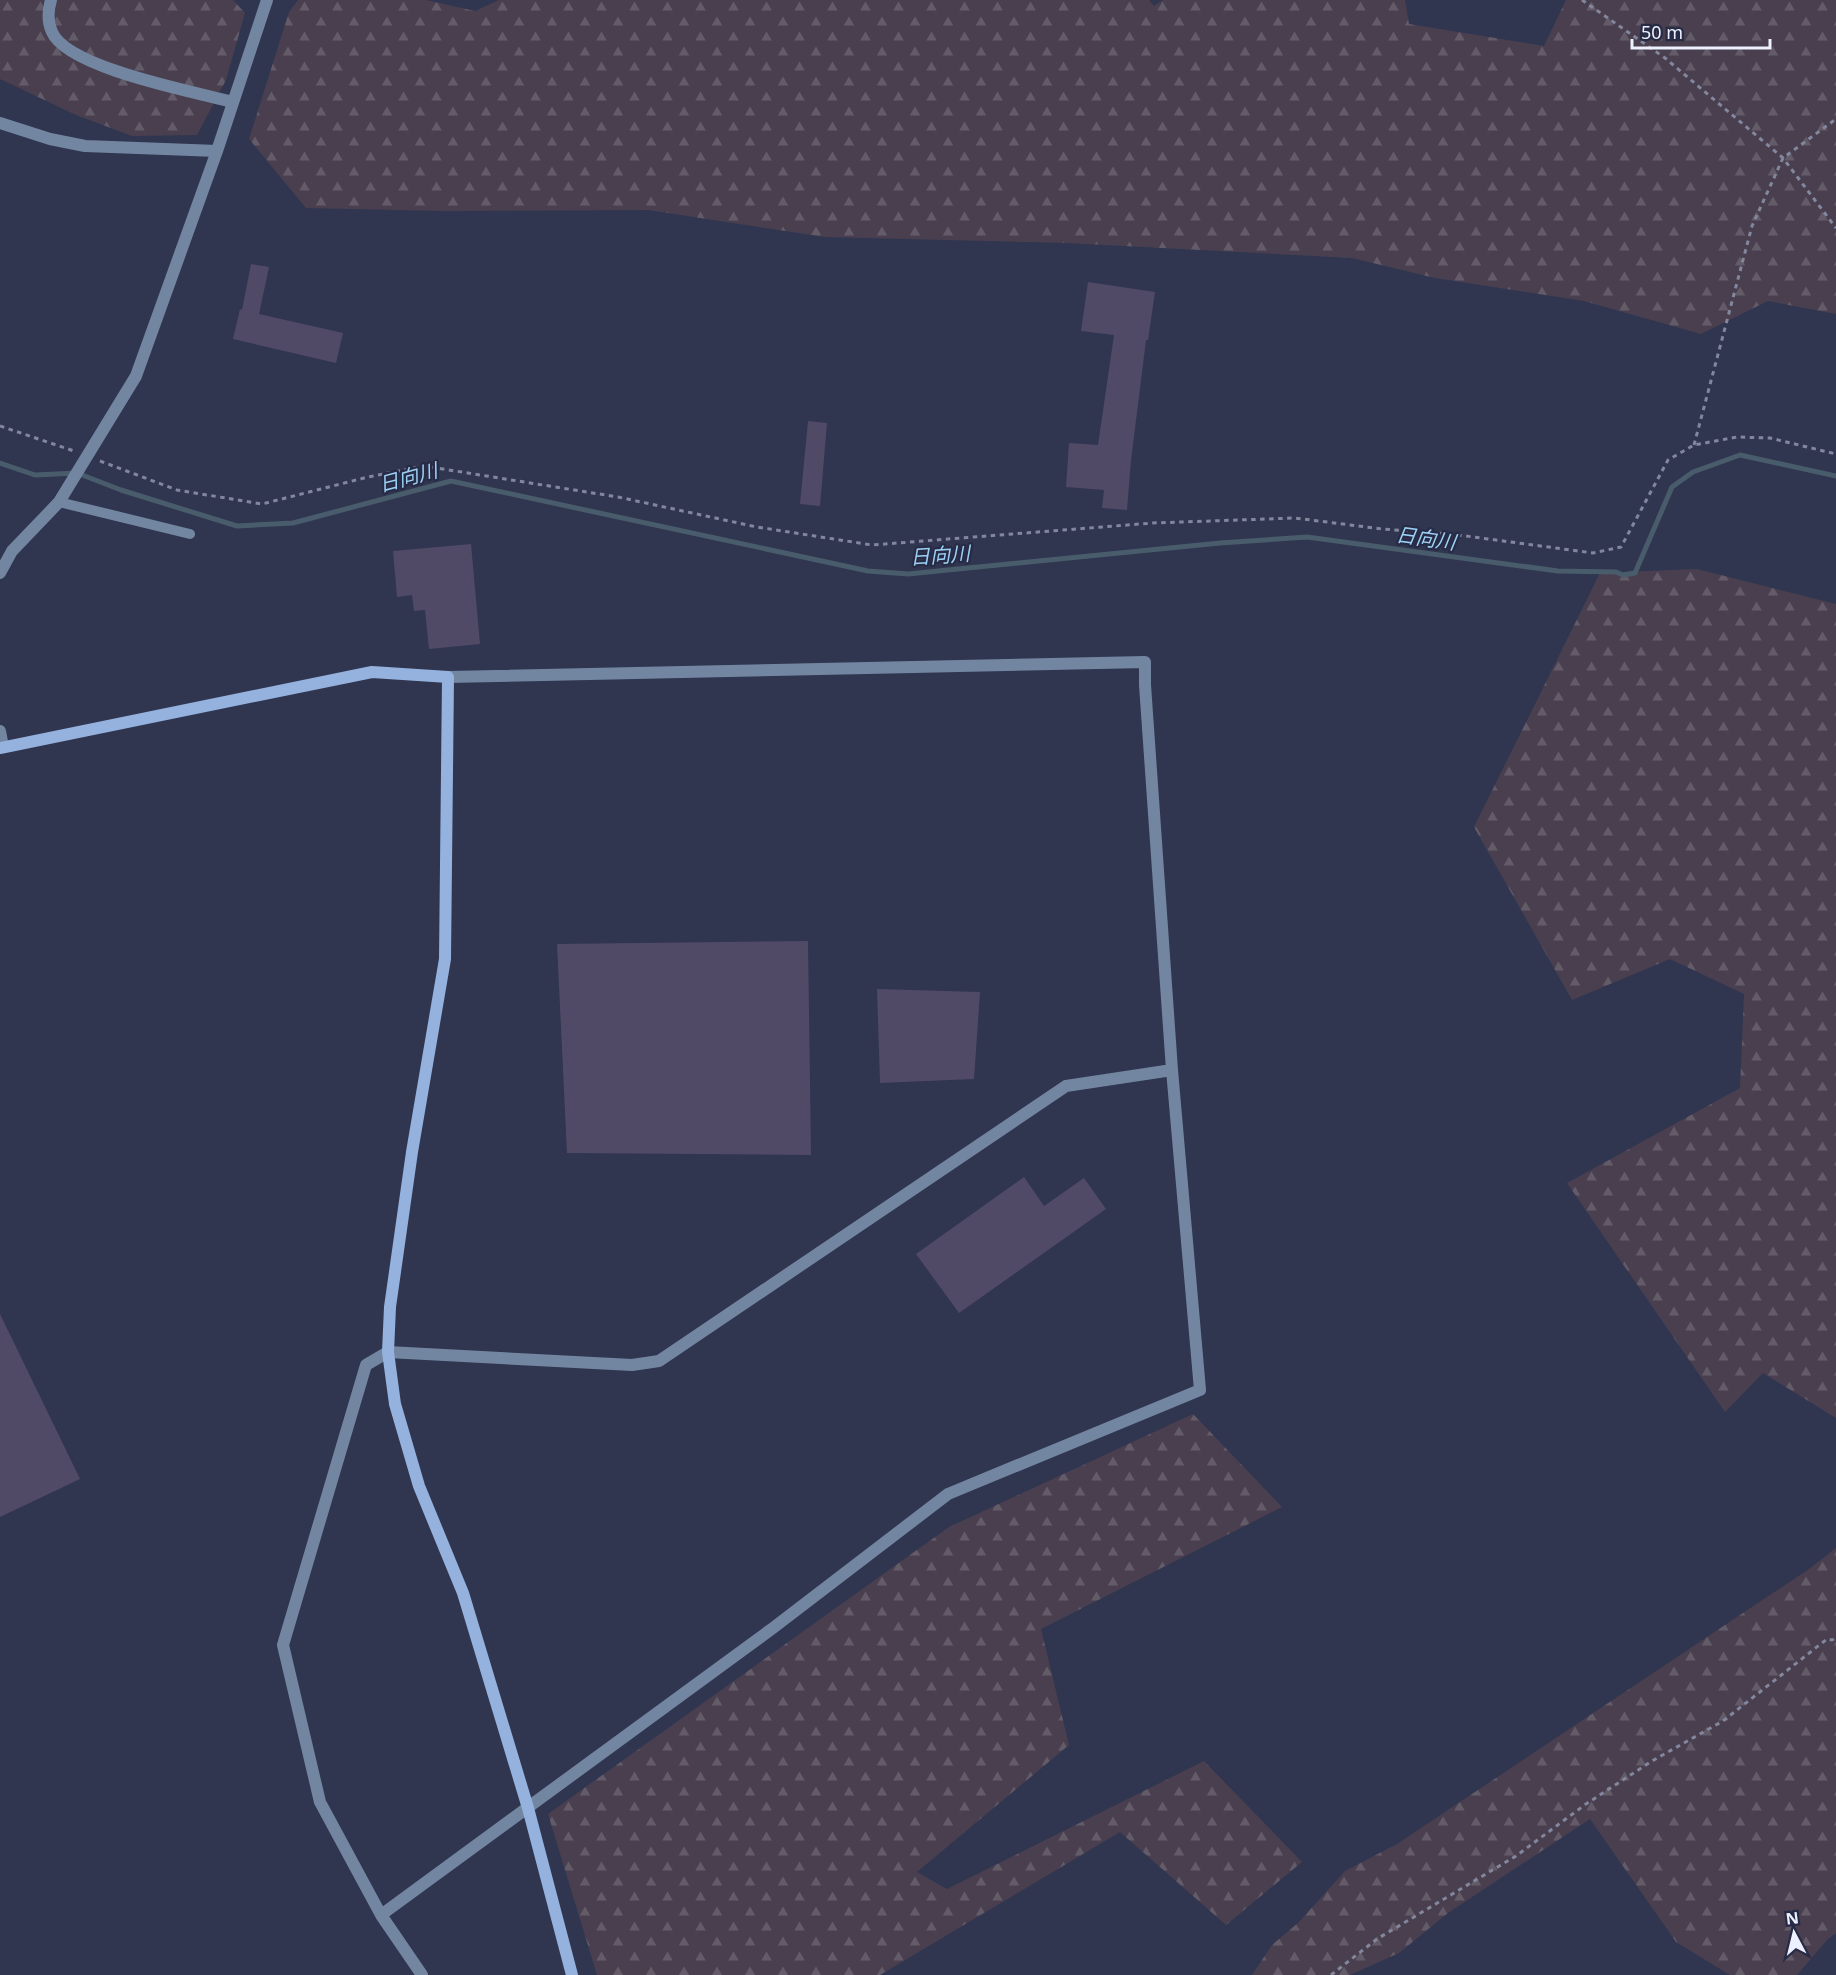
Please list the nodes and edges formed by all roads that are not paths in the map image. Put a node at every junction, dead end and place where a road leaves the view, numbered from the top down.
1 (51, 0) edge
2 (267, 0) edge
3 (233, 102) junction
4 (0, 123) edge
5 (217, 150) junction
6 (59, 502) junction
7 (190, 534) dead end
8 (0, 573) edge
9 (448, 677) junction
10 (0, 730) edge
11 (1, 747) edge
12 (1172, 1070) junction
13 (388, 1352) junction
14 (528, 1808) junction
15 (381, 1915) junction
16 (422, 1975) edge
17 (572, 1975) edge

1 - 3 street
2 - 3 street
3 - 5 street
4 - 5 street
5 - 6 street
6 - 7 lane
6 - 8 street
9 - 11 street
9 - 12 street
9 - 13 street
10 - 11 street
12 - 13 street
12 - 14 street
13 - 14 street
13 - 15 street
14 - 15 street
14 - 17 street
15 - 16 street

